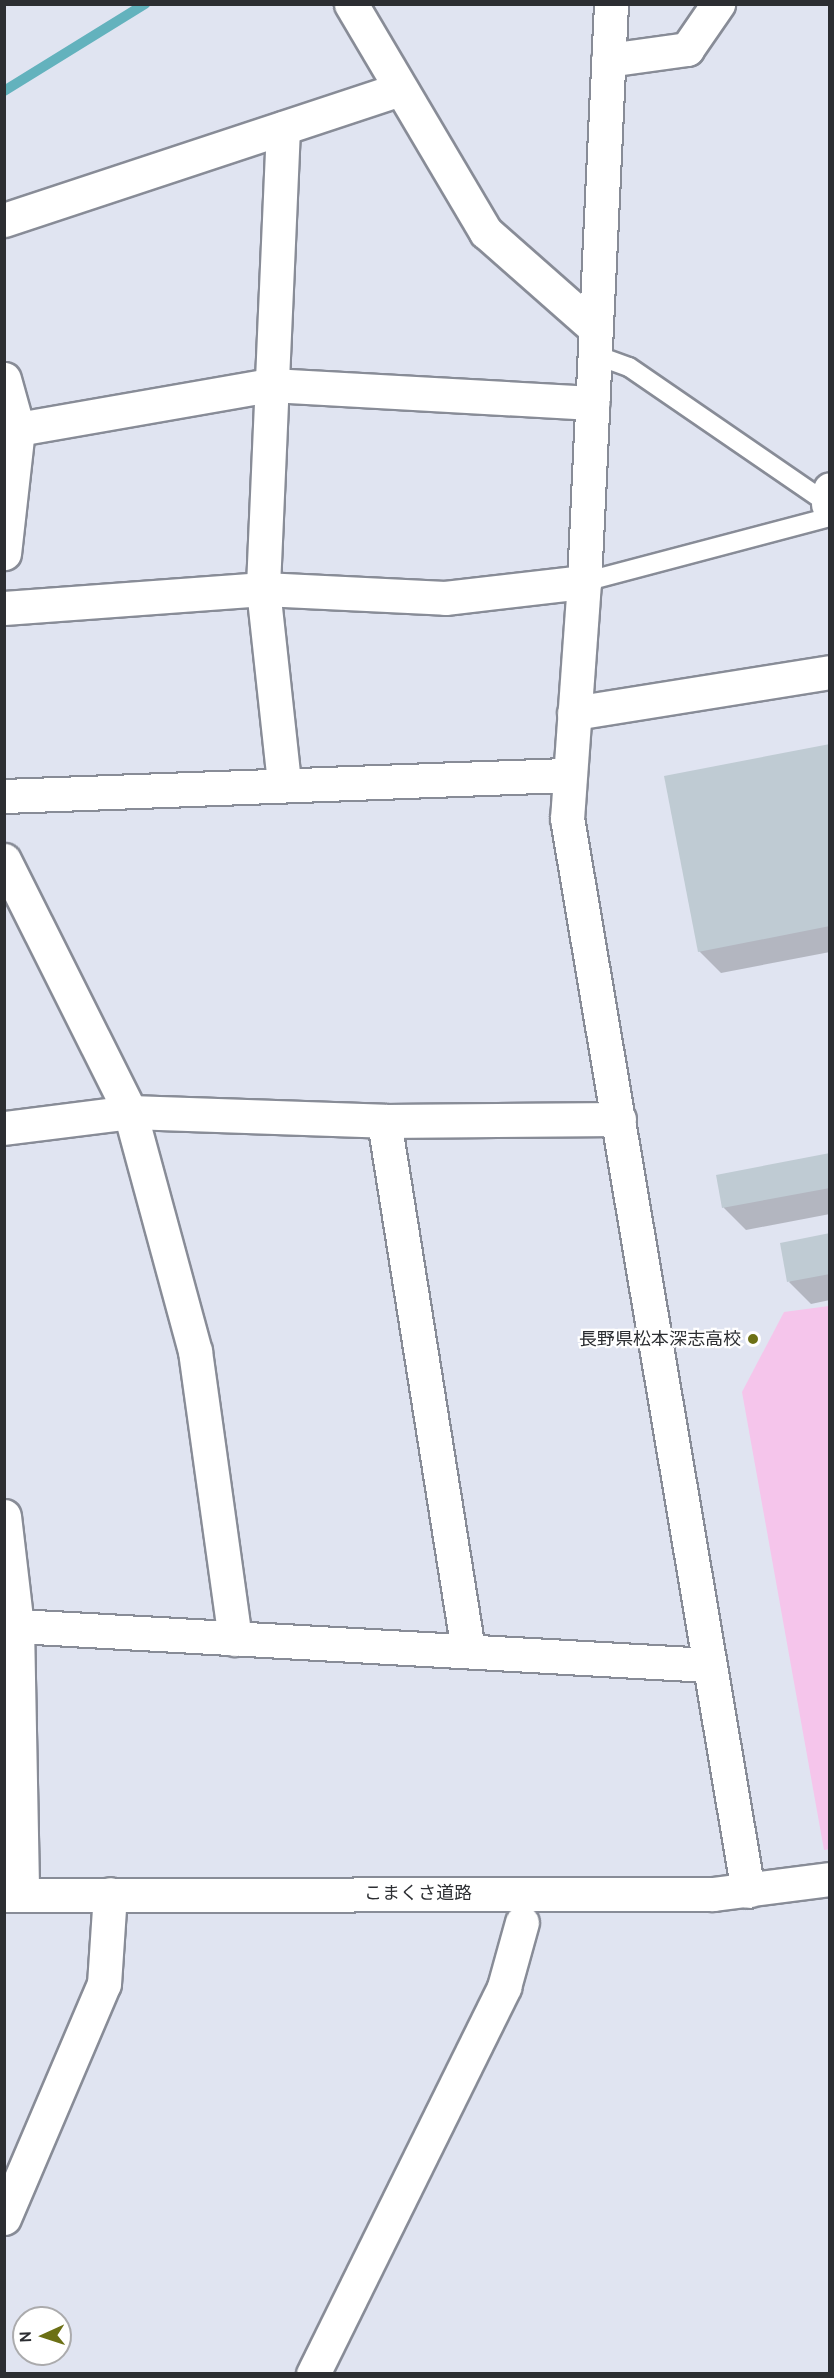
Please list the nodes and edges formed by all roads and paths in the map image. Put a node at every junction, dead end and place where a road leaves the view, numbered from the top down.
1 (351, 4) edge
2 (611, 4) edge
3 (718, 4) edge
4 (608, 60) junction
5 (397, 90) junction
6 (283, 128) junction
7 (4, 220) edge
8 (594, 341) junction
9 (4, 379) edge
10 (271, 385) junction
11 (592, 403) junction
12 (18, 429) junction
13 (829, 504) edge
14 (4, 553) edge
15 (584, 582) junction
16 (262, 589) junction
17 (4, 608) edge
18 (830, 672) edge
19 (574, 713) junction
20 (567, 775) junction
21 (284, 782) junction
22 (4, 796) edge
23 (4, 860) edge
24 (130, 1112) junction
25 (619, 1119) junction
26 (384, 1121) junction
27 (4, 1128) edge
28 (4, 1516) edge
29 (13, 1616) edge
30 (235, 1639) junction
31 (468, 1650) junction
32 (708, 1665) junction
33 (830, 1879) edge
34 (748, 1891) junction
35 (13, 1894) edge
36 (110, 1894) junction
37 (522, 1922) dead end
38 (4, 2218) edge
39 (313, 2373) edge

1 - 5 street
2 - 4 street
3 - 4 street
4 - 8 street
5 - 6 street
5 - 8 street
6 - 7 street
6 - 10 street
8 - 11 street
8 - 13 lane
9 - 12 street
10 - 11 street
10 - 12 street
10 - 16 street
11 - 15 street
12 - 14 street
13 - 15 lane
15 - 16 street
15 - 19 street
16 - 17 street
16 - 21 street
18 - 19 street
19 - 20 street
20 - 21 street
20 - 25 street
21 - 22 street
23 - 24 street
24 - 26 street
24 - 27 street
24 - 30 street
25 - 26 street
25 - 32 street
26 - 31 street
28 - 29 street
29 - 30 street
29 - 35 street
30 - 31 street
31 - 32 street
32 - 34 street
33 - 34 street, こまくさ道路
34 - 36 street, こまくさ道路
35 - 36 street, こまくさ道路
36 - 38 street
37 - 39 street

